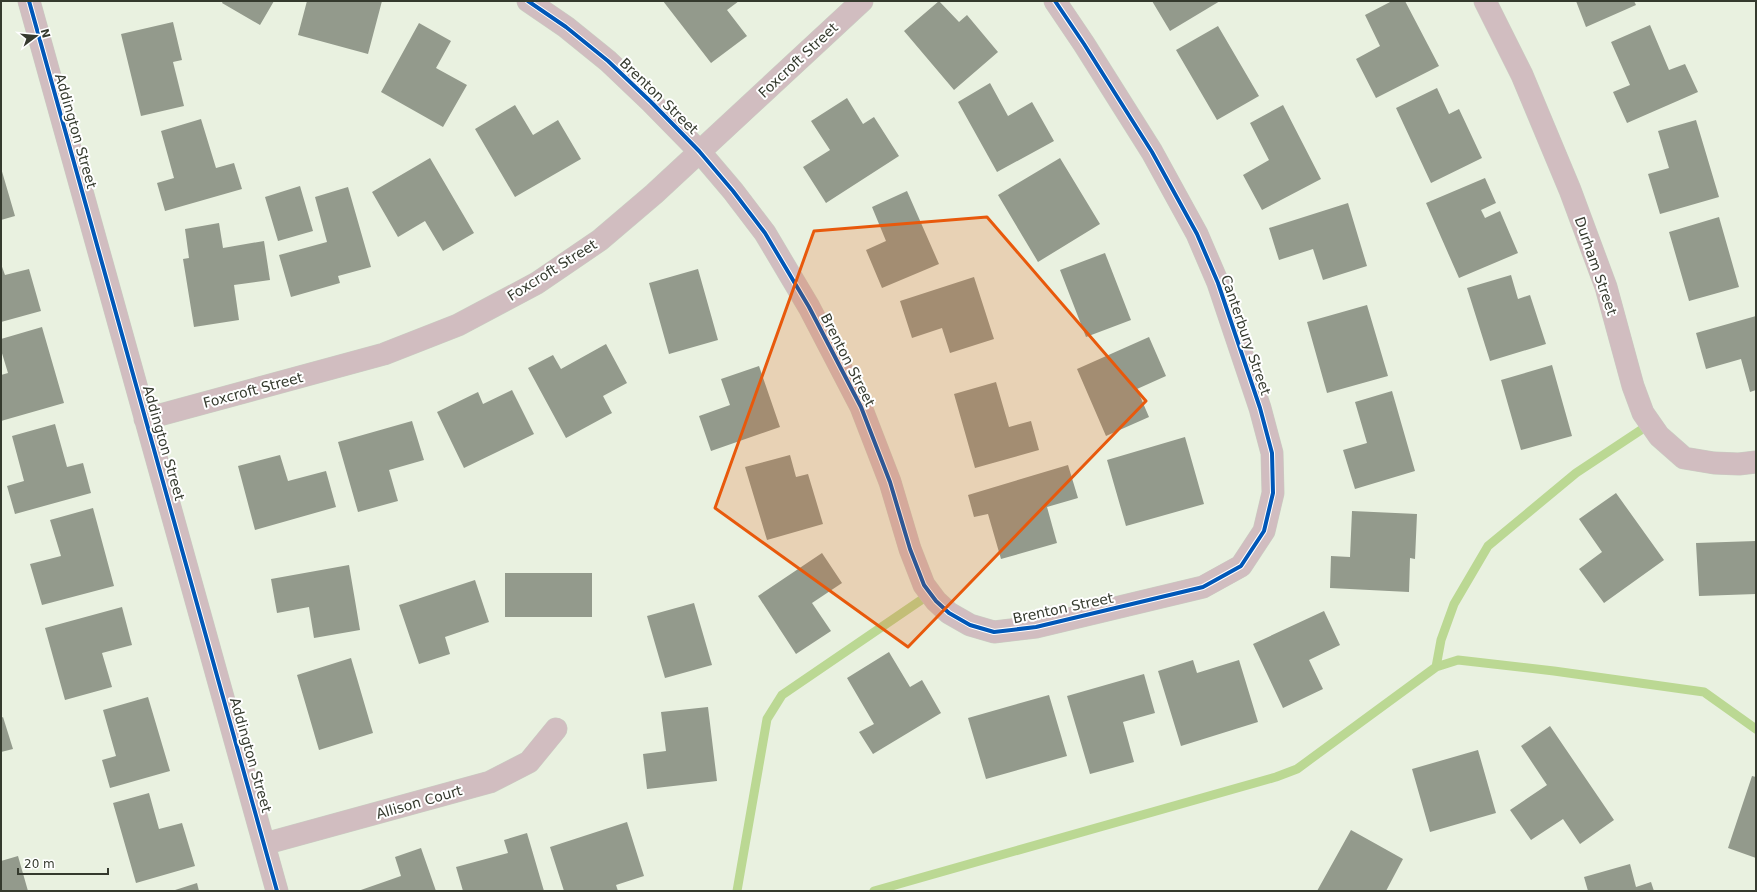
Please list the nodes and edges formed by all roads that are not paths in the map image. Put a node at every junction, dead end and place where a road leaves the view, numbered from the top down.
1 (29, 1) edge
2 (528, 1) edge
3 (862, 1) edge
4 (1054, 1) edge
5 (1485, 1) edge
6 (699, 151) junction
7 (146, 419) junction
8 (1756, 462) edge
9 (1241, 566) joint
10 (556, 729) dead end
11 (264, 844) junction
12 (277, 891) edge

1 - 7 street, Addington Street
2 - 6 street, Brenton Street
3 - 6 street, Foxcroft Street
4 - 9 street, Canterbury Street
5 - 8 street, Durham Street
6 - 7 street, Foxcroft Street
6 - 9 street, Brenton Street
7 - 11 street, Addington Street
10 - 11 street, Allison Court
11 - 12 street, Addington Street

